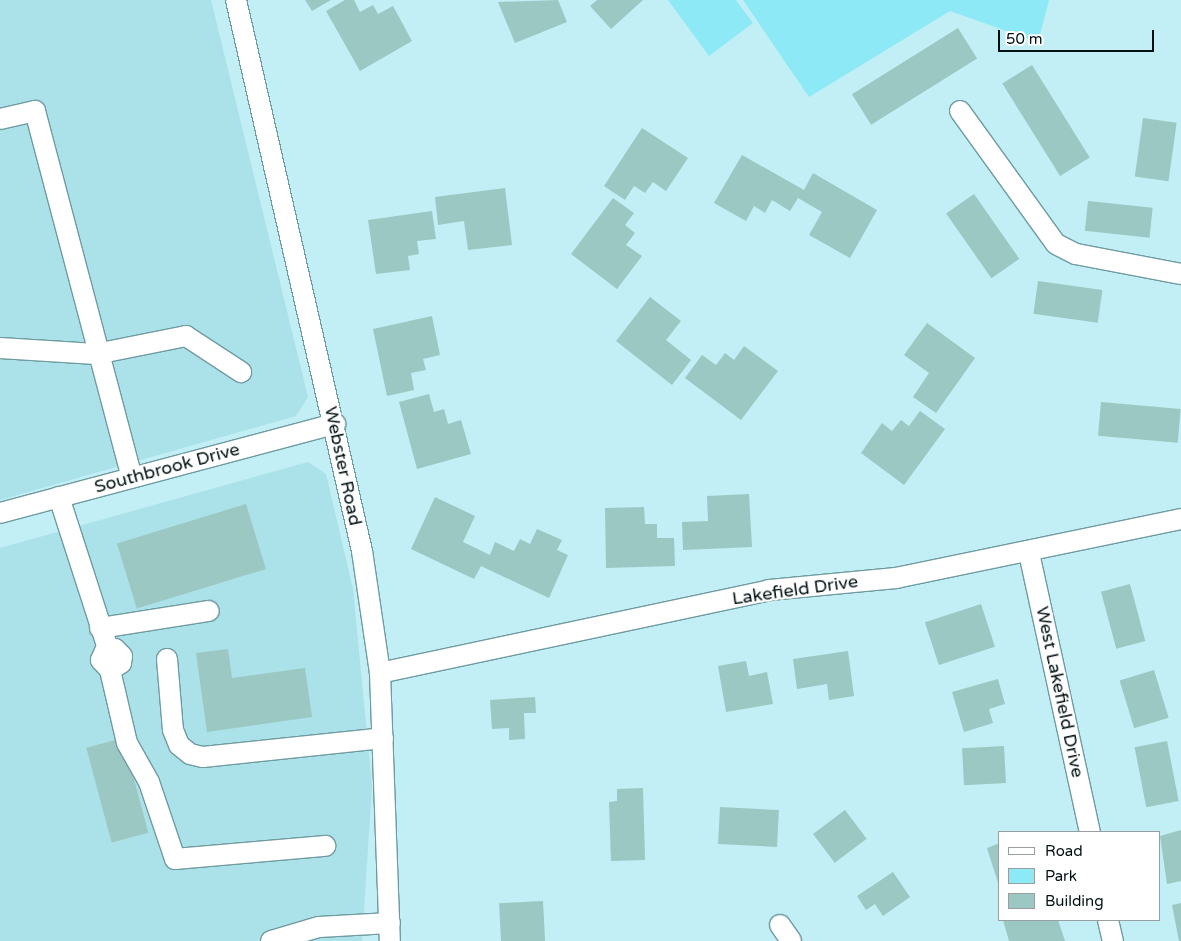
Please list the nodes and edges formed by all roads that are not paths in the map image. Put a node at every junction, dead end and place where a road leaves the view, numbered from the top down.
1 (236, 0) edge
2 (960, 111) dead end
3 (0, 119) edge
4 (1181, 274) edge
5 (0, 348) edge
6 (96, 354) junction
7 (241, 372) dead end
8 (334, 424) junction
9 (132, 477) junction
10 (58, 497) junction
11 (0, 513) edge
12 (1181, 519) edge
13 (1029, 553) junction
14 (209, 611) dead end
15 (100, 628) junction
16 (167, 659) dead end
17 (380, 673) junction
18 (383, 738) junction
19 (1090, 831) edge
20 (325, 846) dead end
21 (1108, 921) edge
22 (390, 932) edge
23 (271, 941) edge
24 (1113, 941) edge

1 - 8 street, Webster Road
2 - 4 street
3 - 6 street
5 - 6 street
6 - 7 street
6 - 9 street
8 - 9 street, Southbrook Drive
8 - 17 street, Webster Road
9 - 10 street, Southbrook Drive
10 - 11 street, Southbrook Drive
10 - 15 street
12 - 13 street, Lakefield Drive
13 - 17 street, Lakefield Drive
13 - 19 street, West Lakefield Drive
14 - 15 street
15 - 20 street
16 - 18 street
17 - 18 street, Webster Road
18 - 22 street, Webster Road
21 - 24 street
22 - 23 street

